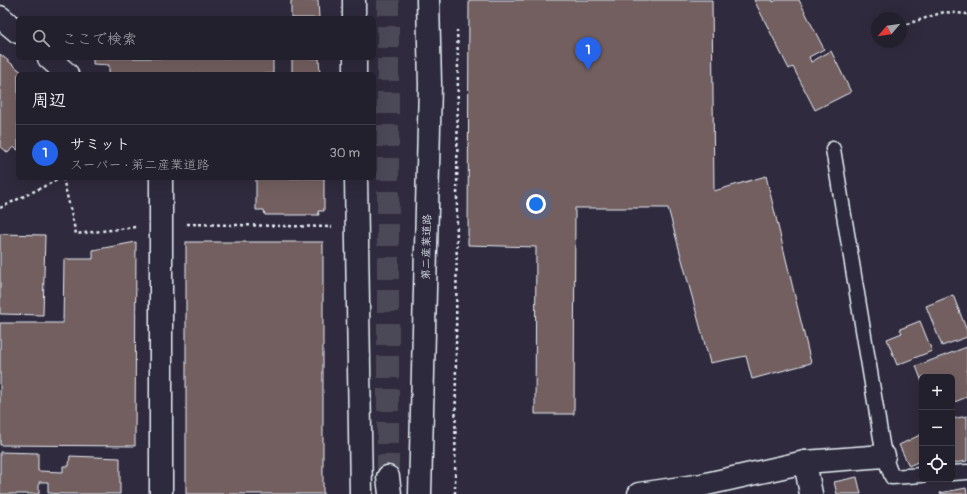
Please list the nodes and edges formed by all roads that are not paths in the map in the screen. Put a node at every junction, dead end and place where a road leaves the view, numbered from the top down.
1 (354, 0) edge
2 (428, 0) edge
3 (354, 16) edge
4 (0, 17) edge
5 (16, 30) edge
6 (51, 60) edge
7 (355, 60) edge
8 (65, 72) edge
9 (355, 72) edge
10 (833, 149) dead end
11 (161, 180) edge
12 (356, 180) edge
13 (884, 456) junction
14 (805, 462) junction
15 (967, 472) edge
16 (955, 473) edge
17 (919, 475) edge
18 (161, 494) edge
19 (361, 494) edge
20 (386, 494) edge
21 (390, 494) edge
22 (420, 494) edge
23 (639, 494) edge
24 (812, 494) edge

1 - 3 main road
2 - 22 main road, 第二産業道路
4 - 5 main road
6 - 8 main road
7 - 9 main road
10 - 13 lane
11 - 18 main road
12 - 19 main road
13 - 14 main road
13 - 17 lane
14 - 23 main road
14 - 24 main road
15 - 16 lane
20 - 21 main road

